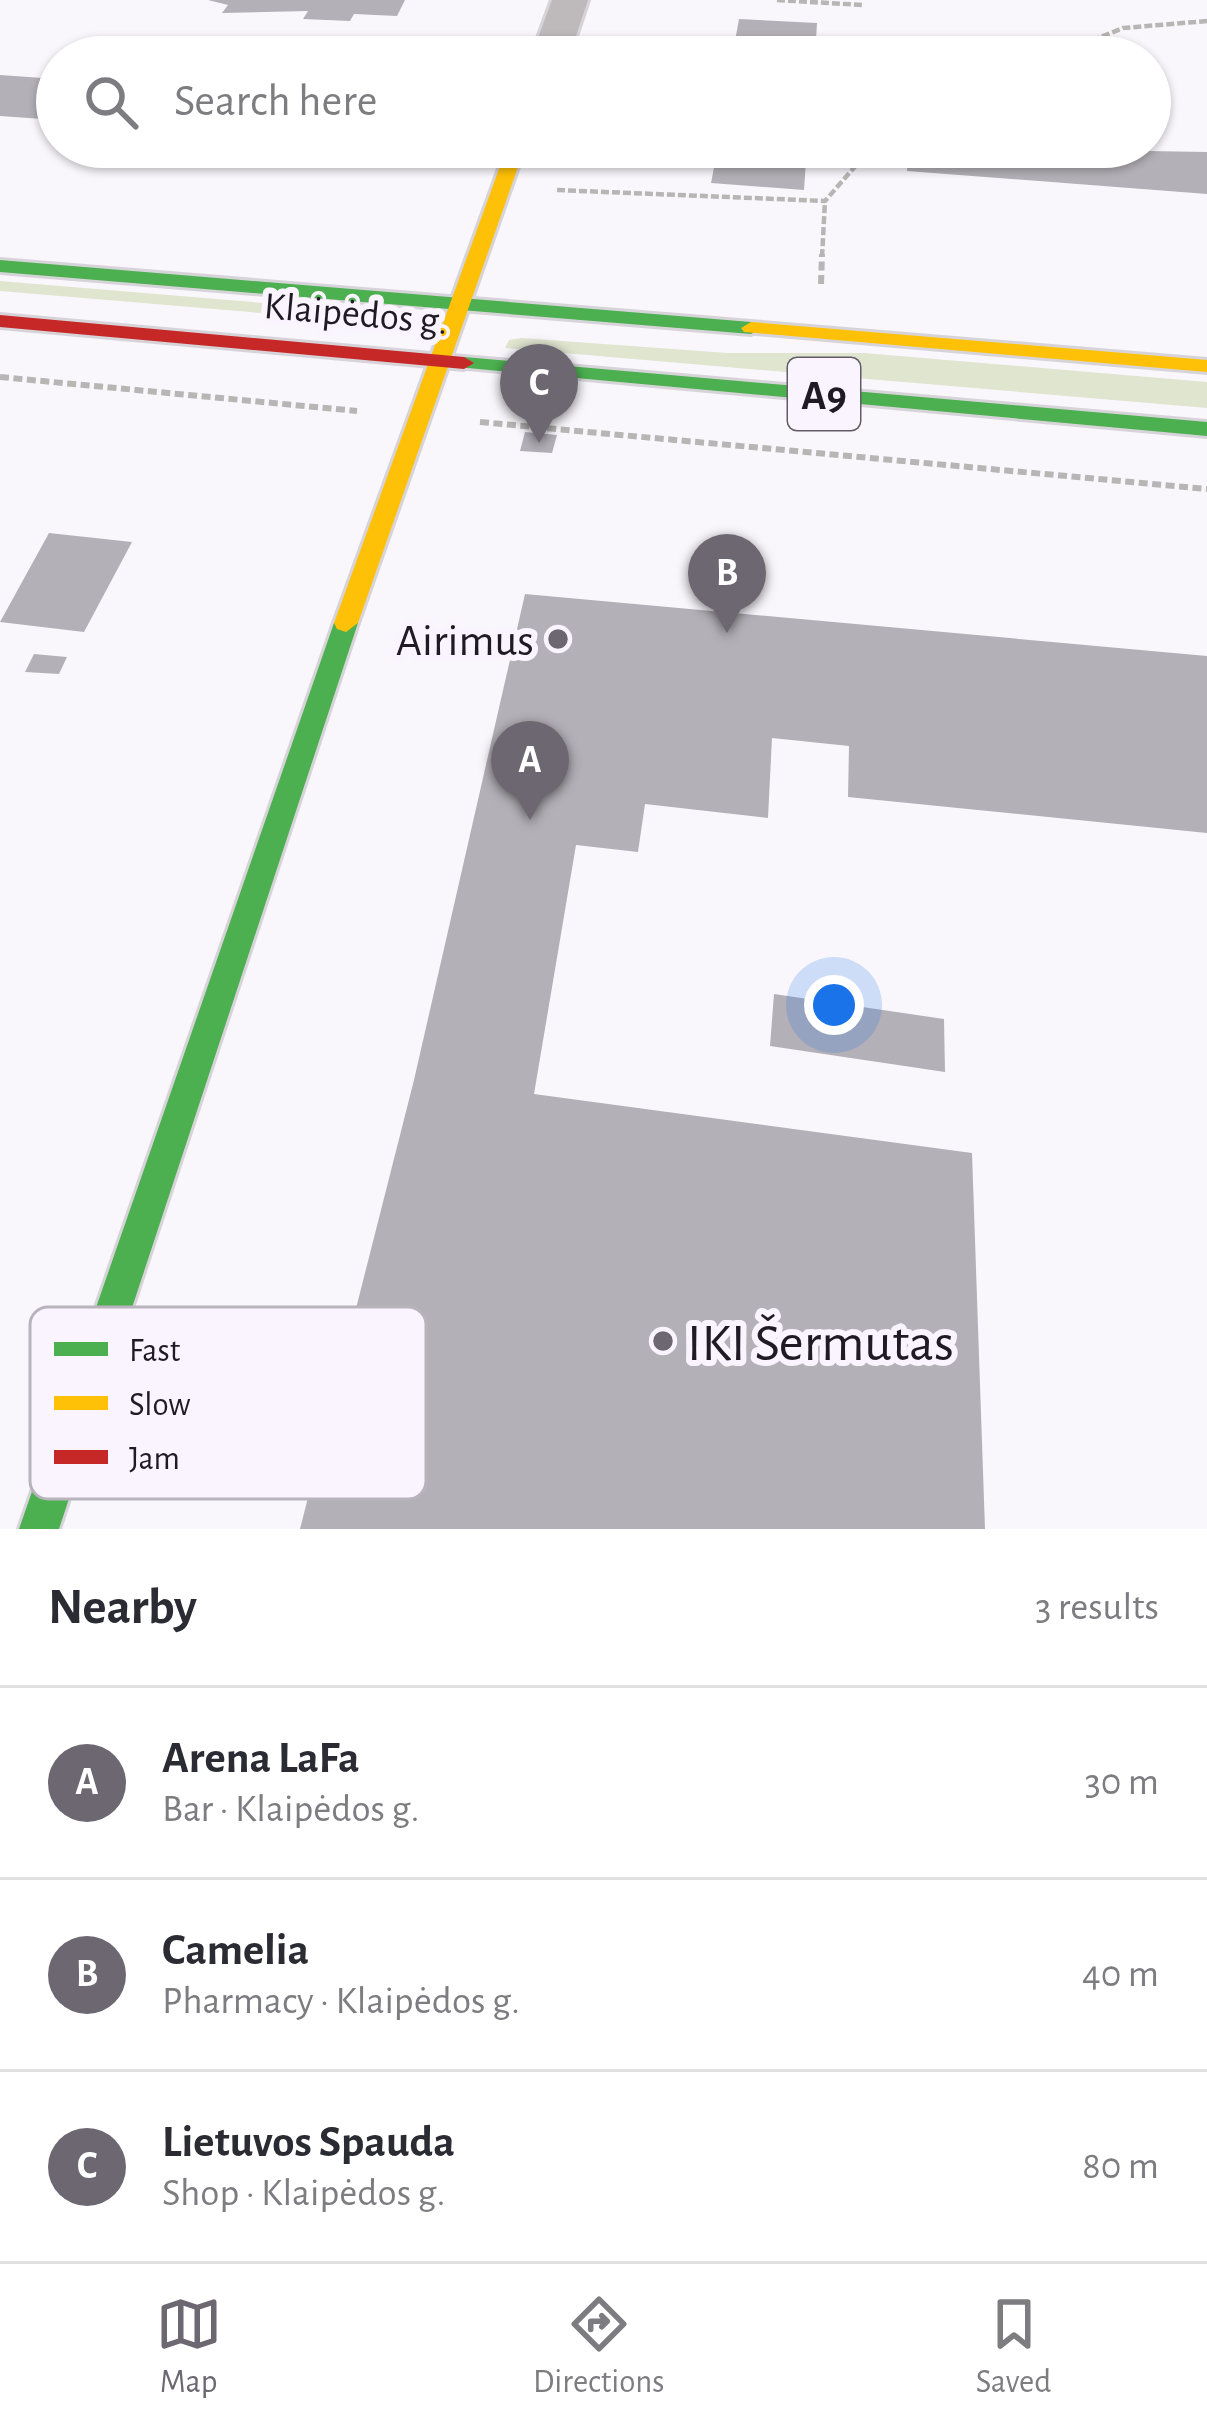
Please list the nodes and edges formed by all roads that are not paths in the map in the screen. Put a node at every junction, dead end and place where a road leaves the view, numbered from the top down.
1 (570, 0) edge
2 (557, 36) edge
3 (508, 168) edge
4 (0, 266) edge
5 (458, 304) junction
6 (0, 321) edge
7 (440, 358) junction
8 (1207, 366) edge
9 (1207, 429) edge
10 (115, 1307) edge
11 (50, 1499) edge
12 (40, 1529) edge

1 - 2 street
3 - 5 main road
4 - 5 main road, Klaipėdos g. / A9
5 - 7 main road
5 - 8 main road, Klaipėdos g. / A9
6 - 7 main road, Klaipėdos g. / A9
7 - 9 main road, Klaipėdos g. / A9
7 - 10 main road
11 - 12 main road

